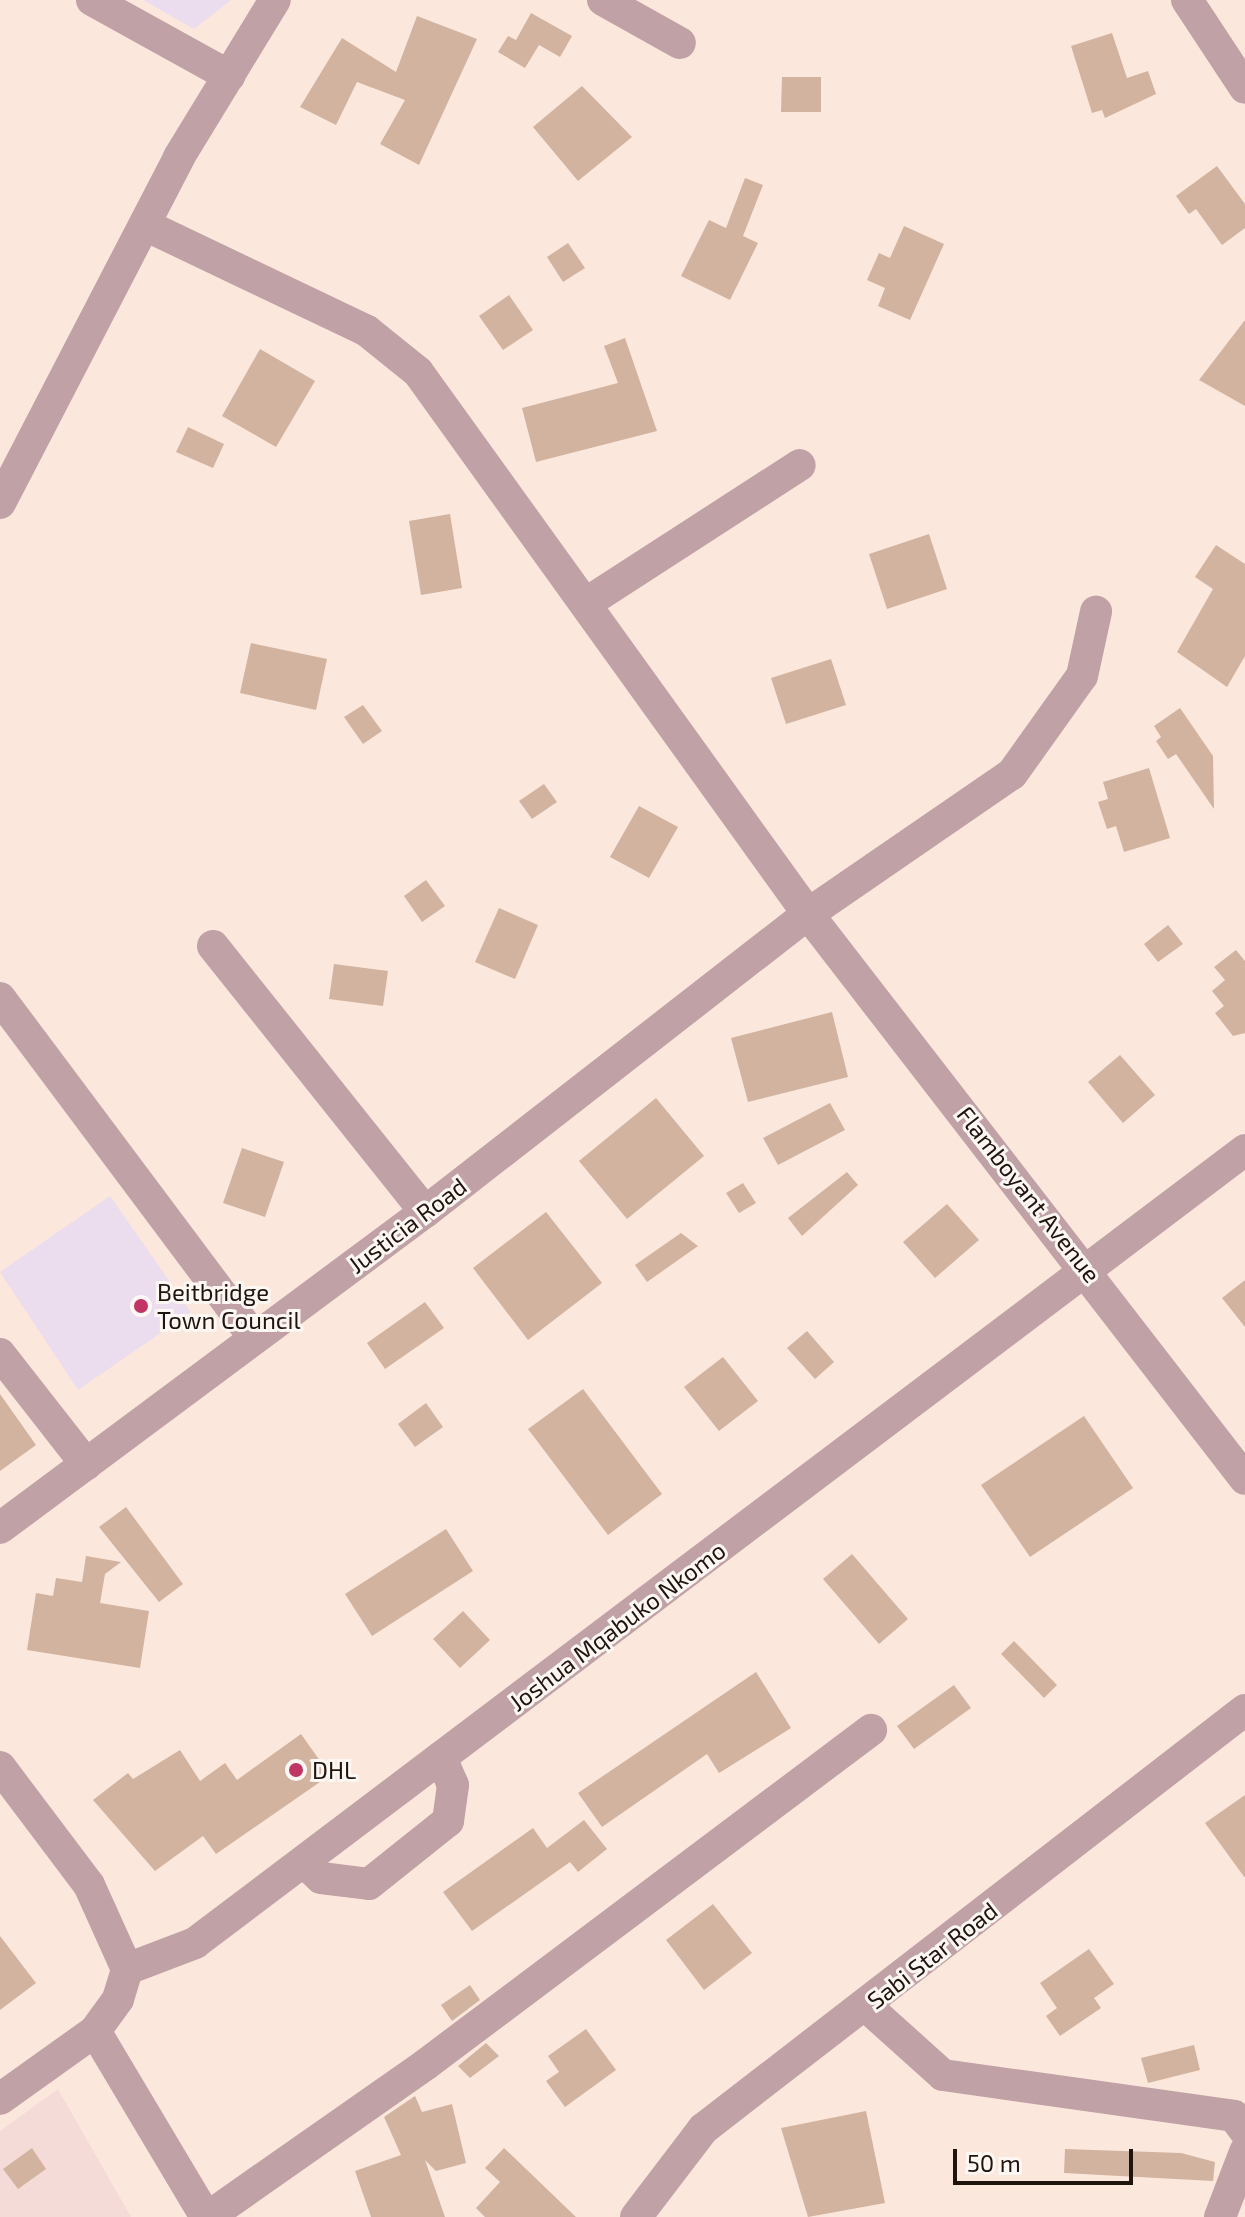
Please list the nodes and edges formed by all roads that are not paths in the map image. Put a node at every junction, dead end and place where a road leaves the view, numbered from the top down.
1 (92, 0) edge
2 (275, 0) edge
3 (603, 0) edge
4 (1187, 0) edge
5 (680, 43) dead end
6 (229, 76) junction
7 (1245, 88) edge
8 (145, 225) junction
9 (800, 465) dead end
10 (0, 503) edge
11 (588, 602) junction
12 (1096, 612) dead end
13 (808, 914) junction
14 (213, 946) dead end
15 (0, 998) edge
16 (1245, 1150) edge
17 (425, 1212) junction
18 (1090, 1270) junction
19 (254, 1338) junction
20 (0, 1354) edge
21 (86, 1464) junction
22 (1245, 1479) edge
23 (0, 1528) edge
24 (1245, 1710) edge
25 (871, 1730) dead end
26 (441, 1758) junction
27 (0, 1767) edge
28 (304, 1862) junction
29 (127, 1969) junction
30 (866, 2006) junction
31 (95, 2031) junction
32 (0, 2099) edge
33 (1245, 2131) edge
34 (1245, 2152) edge
35 (207, 2217) edge
36 (636, 2217) edge
37 (1220, 2217) edge

1 - 6 street
2 - 6 street
3 - 5 street
4 - 7 street
6 - 8 street
8 - 10 street
8 - 11 street, Flamboyant Avenue
9 - 11 street
11 - 13 street, Flamboyant Avenue
12 - 13 street, Justicia Road
13 - 17 street, Justicia Road
13 - 18 street, Flamboyant Avenue
14 - 17 street
15 - 19 street
16 - 18 street, Joshua Mqabuko Nkomo
17 - 19 street, Justicia Road
18 - 22 street, Flamboyant Avenue
18 - 26 street, Joshua Mqabuko Nkomo
19 - 21 street, Justicia Road
20 - 21 street
21 - 23 street, Justicia Road
24 - 30 street, Sabi Star Road
25 - 35 street
26 - 28 street, Joshua Mqabuko Nkomo
26 - 28 street
27 - 29 street
28 - 29 street, Joshua Mqabuko Nkomo
29 - 31 street
30 - 33 street
30 - 36 street, Sabi Star Road
31 - 32 street
31 - 35 street
34 - 37 street

